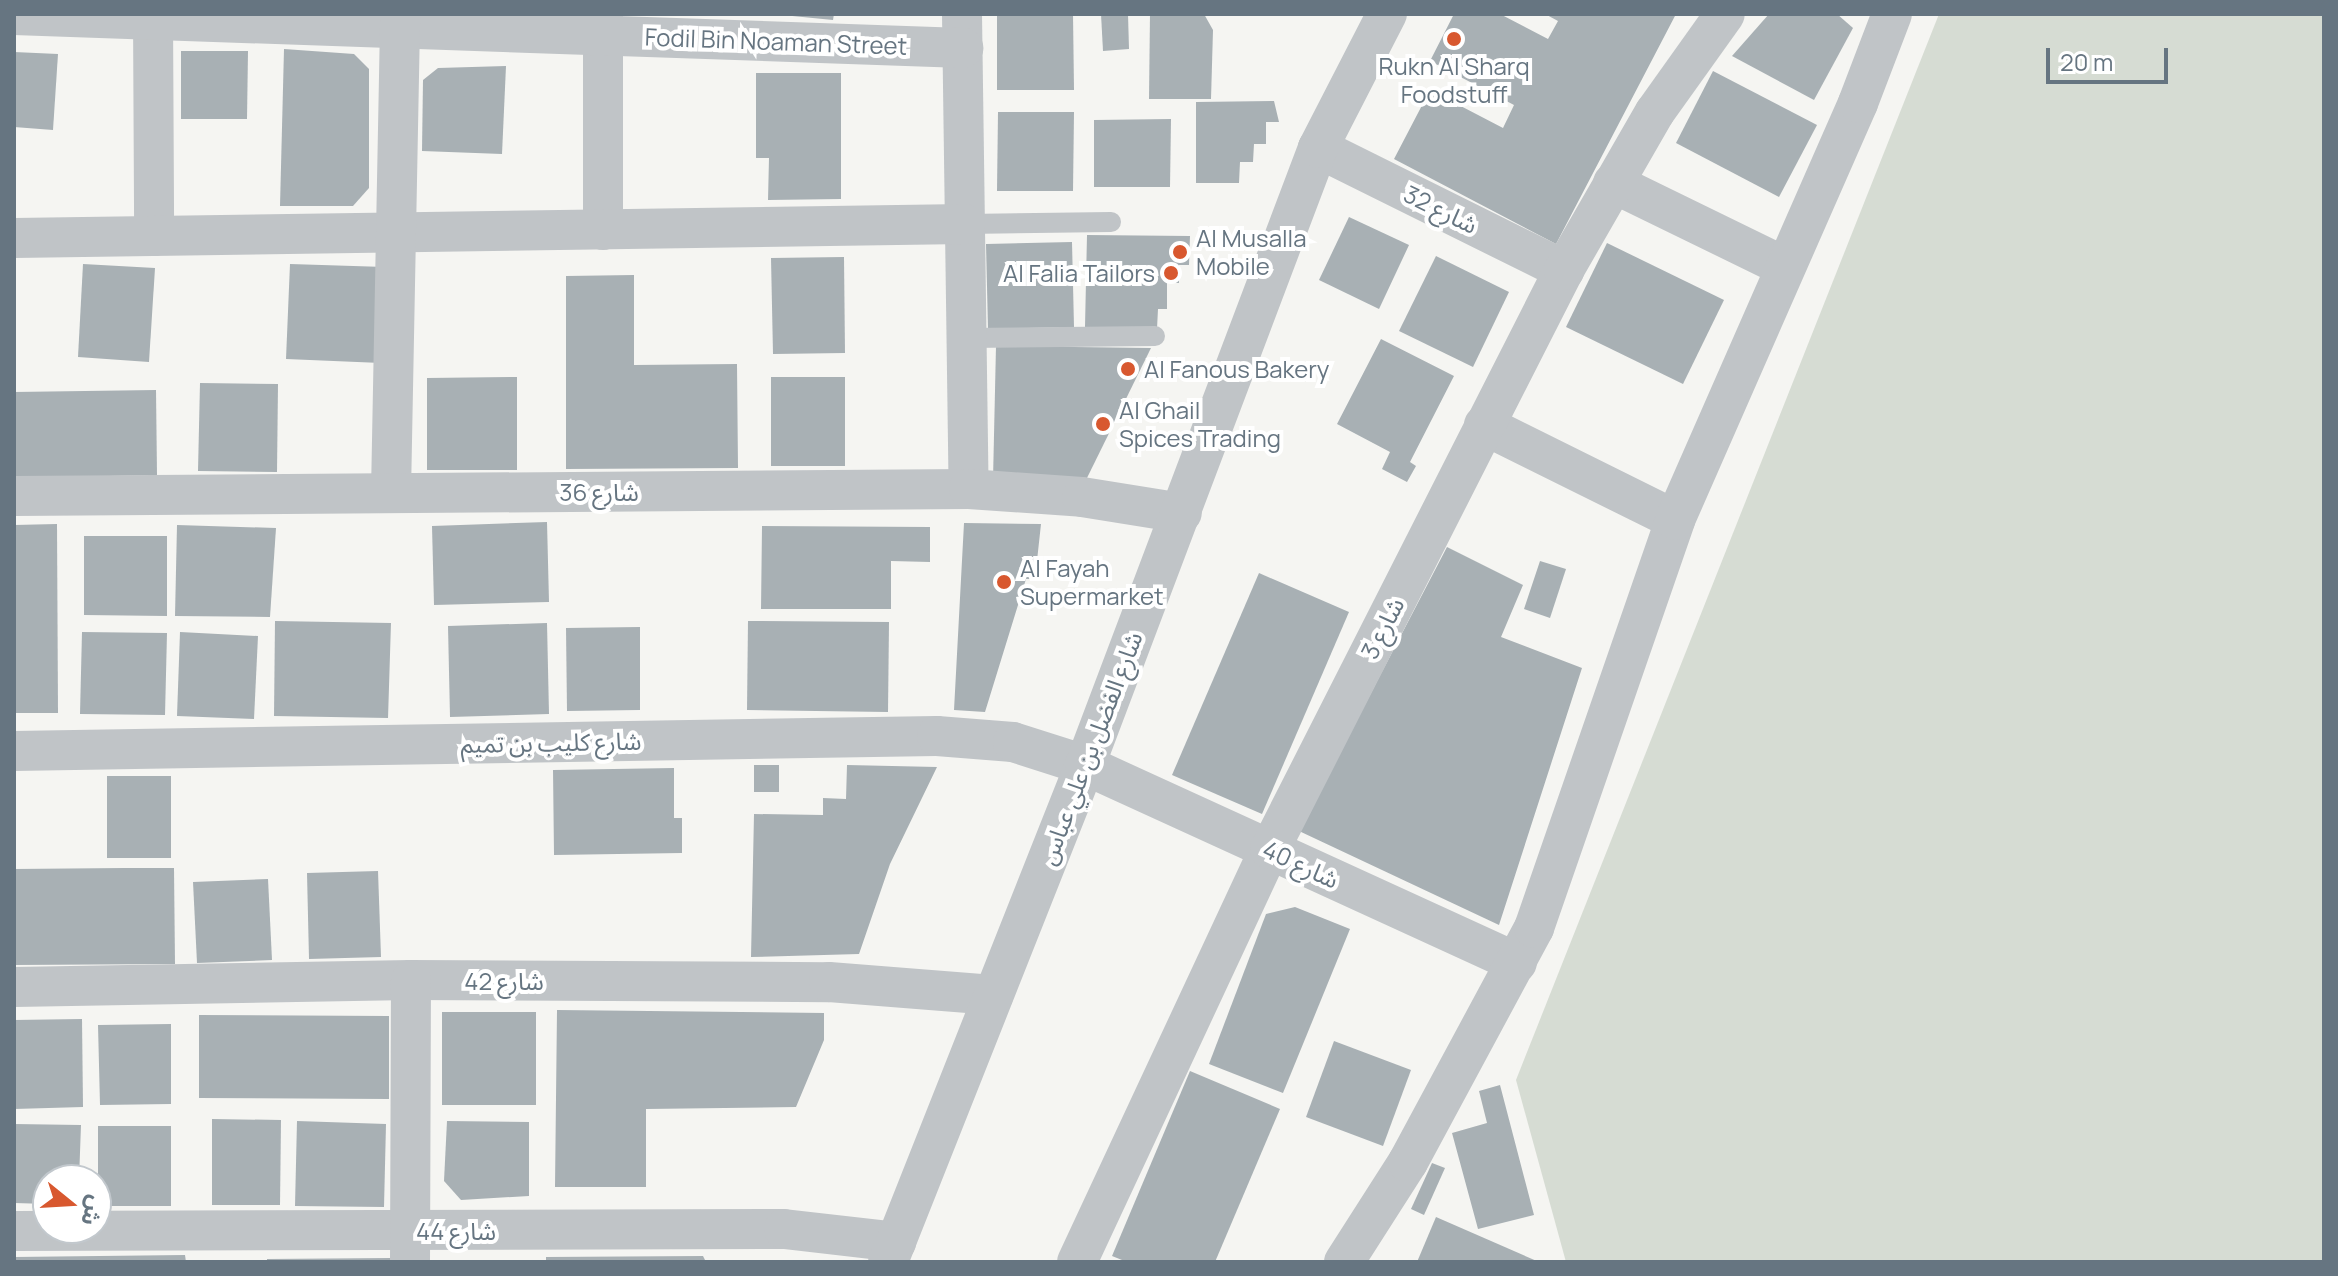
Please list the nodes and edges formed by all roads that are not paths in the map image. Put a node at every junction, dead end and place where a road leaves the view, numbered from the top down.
1 (1387, 14) edge
2 (1725, 14) edge
3 (1892, 14) edge
4 (14, 15) edge
5 (153, 19) edge
6 (400, 20) edge
7 (603, 24) edge
8 (963, 31) edge
9 (1318, 148) junction
10 (1613, 183) junction
11 (1111, 222) dead end
12 (965, 224) junction
13 (603, 230) junction
14 (397, 233) junction
15 (154, 236) junction
16 (14, 238) edge
17 (1785, 267) junction
18 (1564, 270) junction
19 (1155, 336) dead end
20 (967, 338) junction
21 (1484, 425) junction
22 (969, 489) junction
23 (391, 493) junction
24 (14, 496) edge
25 (1182, 513) junction
26 (1675, 520) junction
27 (14, 751) edge
28 (1085, 765) junction
29 (1270, 849) junction
30 (1517, 963) junction
31 (411, 980) junction
32 (14, 987) edge
33 (993, 995) junction
34 (14, 1231) edge
35 (410, 1247) edge
36 (892, 1252) edge
37 (1077, 1262) edge
38 (1344, 1262) edge

1 - 9 street, شارع الفضل بن علي عباس
2 - 10 street, شارع 3
3 - 17 street
4 - 5 street, Fodil Bin Noaman Street
5 - 6 street, Fodil Bin Noaman Street
5 - 15 street
6 - 7 street, Fodil Bin Noaman Street
6 - 14 street
7 - 8 street, Fodil Bin Noaman Street
7 - 13 street
8 - 12 street
9 - 18 street, شارع 32
9 - 25 street, شارع الفضل بن علي عباس
10 - 17 street
10 - 18 street, شارع 3
11 - 12 lane
12 - 13 street
12 - 20 street
13 - 14 street
14 - 15 street
14 - 23 street
15 - 16 street
17 - 26 street
18 - 21 street, شارع 3
19 - 20 lane
20 - 22 street
21 - 26 street
21 - 29 street, شارع 3
22 - 23 street, شارع 36
22 - 25 street, شارع 36
23 - 24 street, شارع 36
25 - 28 street, شارع الفضل بن علي عباس
26 - 30 street
27 - 28 street, شارع كليب بن تميم
28 - 29 street, شارع 40
28 - 33 street, شارع الفضل بن علي عباس
29 - 30 street, شارع 40
29 - 37 street, شارع 3
30 - 38 street
31 - 32 street, شارع 42
31 - 33 street, شارع 42
31 - 35 street
33 - 36 street, شارع الفضل بن علي عباس
34 - 35 street, شارع 44
35 - 36 street, شارع 44

